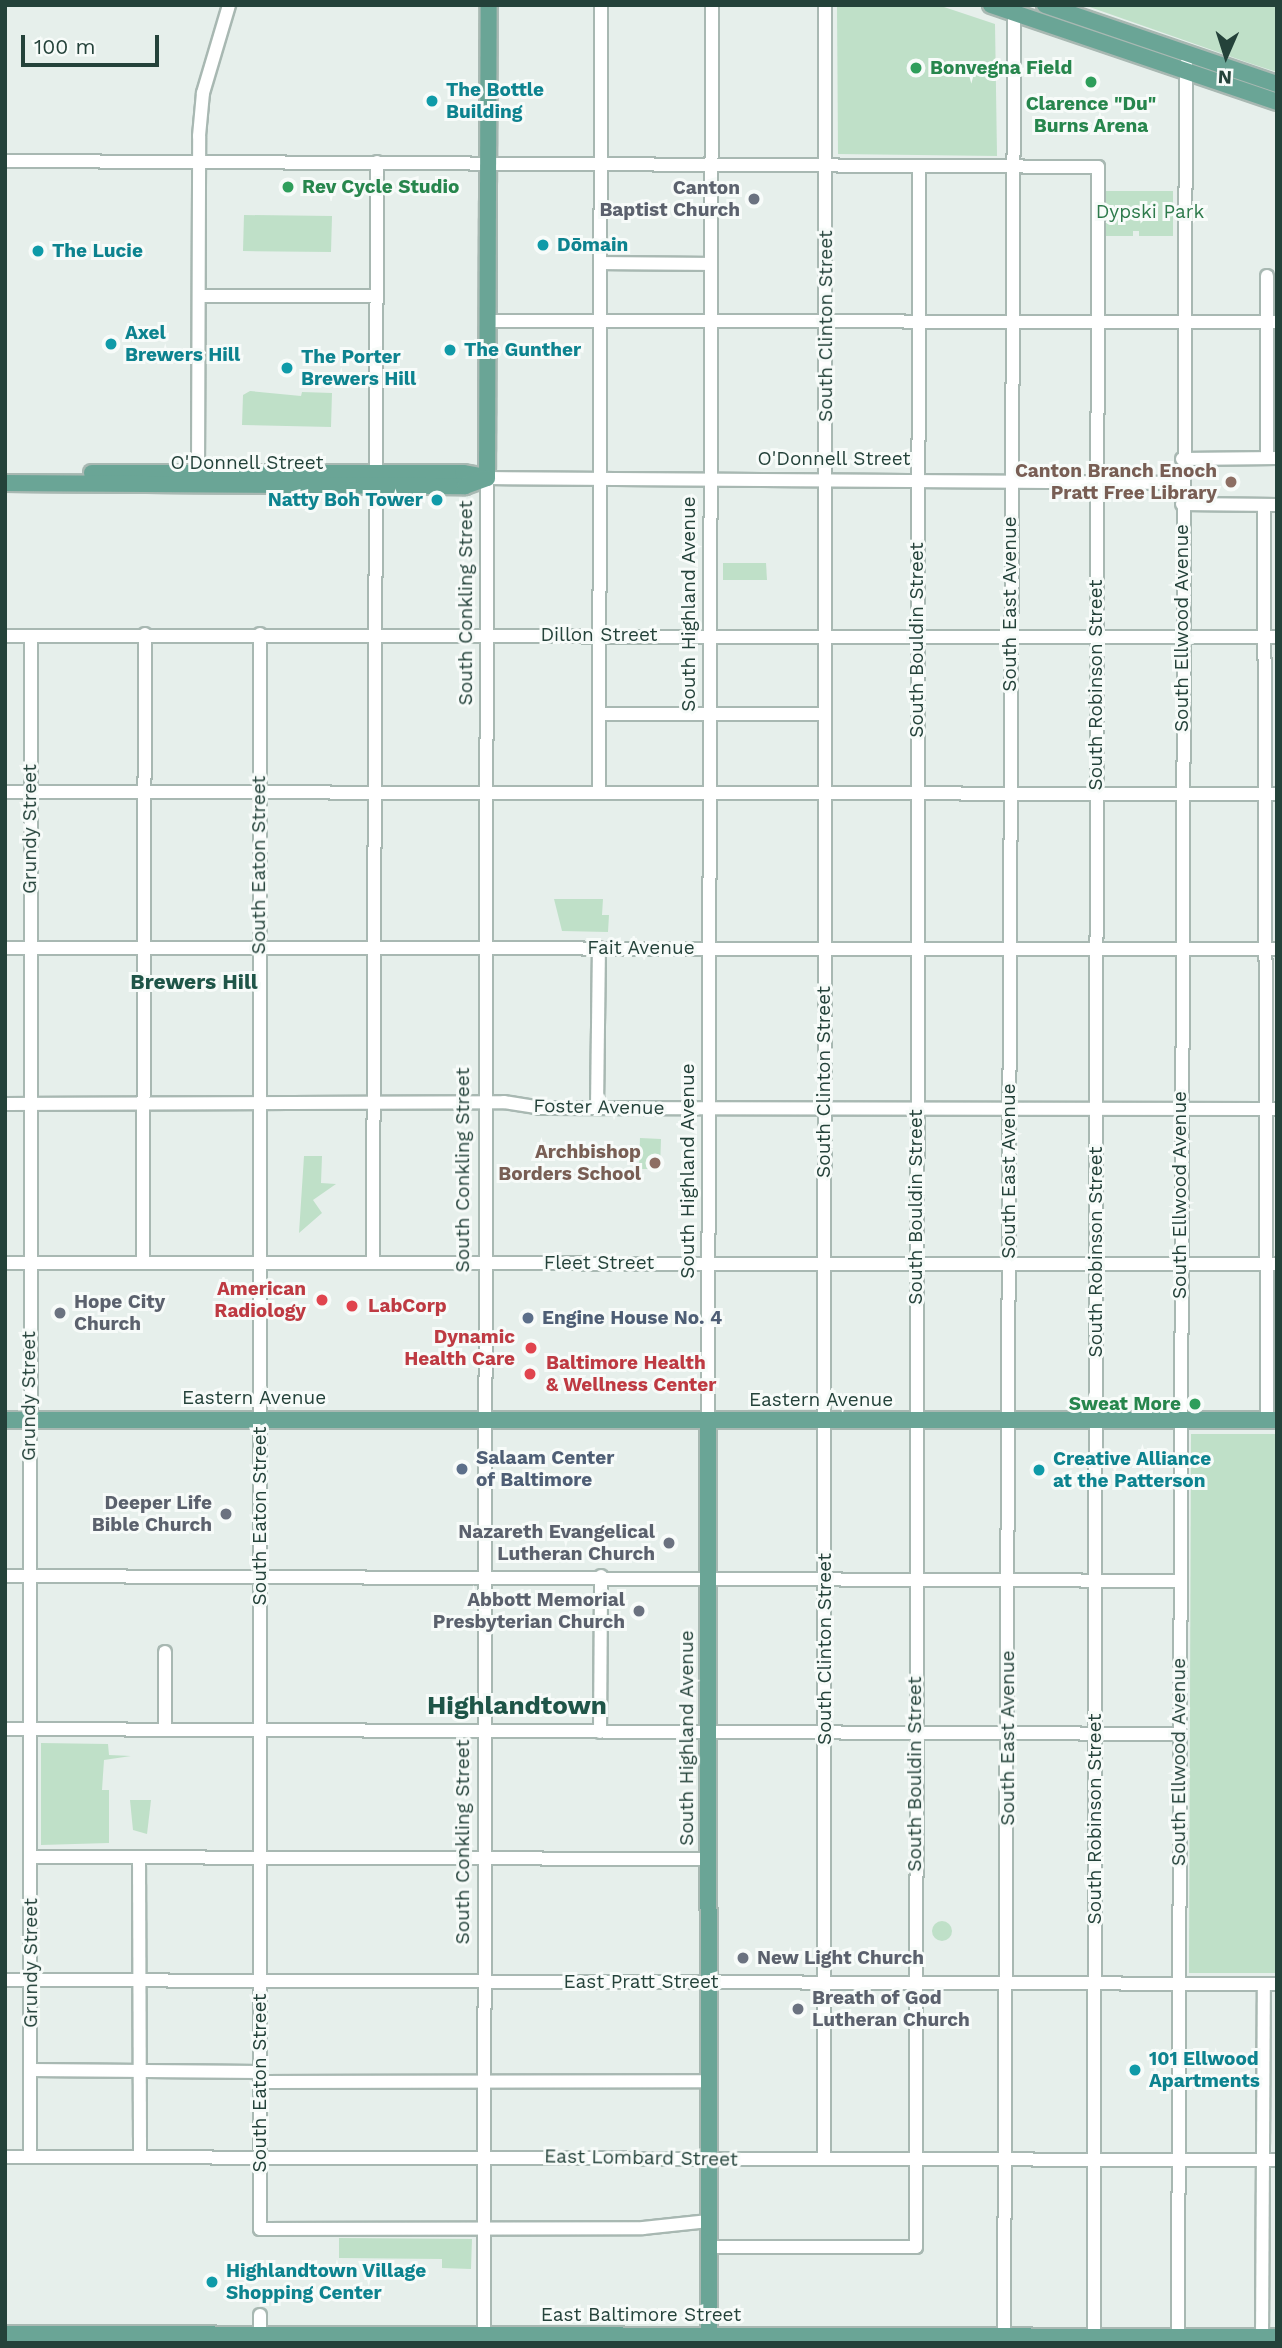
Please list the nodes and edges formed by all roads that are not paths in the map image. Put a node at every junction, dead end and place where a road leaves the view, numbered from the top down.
1 (229, 5) edge
2 (489, 5) edge
3 (601, 5) edge
4 (712, 5) edge
5 (825, 5) edge
6 (992, 5) edge
7 (1045, 5) edge
8 (1014, 9) edge
9 (1187, 53) junction
10 (1185, 70) junction
11 (1277, 84) edge
12 (1277, 102) edge
13 (5, 161) edge
14 (199, 161) junction
15 (377, 162) junction
16 (488, 163) junction
17 (601, 164) junction
18 (711, 165) junction
19 (826, 166) junction
20 (919, 166) junction
21 (1012, 167) junction
22 (600, 262) junction
23 (711, 264) junction
24 (1267, 276) dead end
25 (200, 296) junction
26 (376, 296) junction
27 (488, 321) junction
28 (600, 321) junction
29 (711, 321) junction
30 (826, 321) junction
31 (918, 321) junction
32 (1011, 321) junction
33 (1097, 322) junction
34 (1183, 322) junction
35 (1272, 322) edge
36 (1272, 458) edge
37 (1182, 459) junction
38 (198, 473) junction
39 (6, 478) edge
40 (487, 478) junction
41 (600, 478) junction
42 (374, 479) junction
43 (710, 479) junction
44 (825, 480) junction
45 (918, 481) junction
46 (1011, 482) junction
47 (1097, 482) junction
48 (1182, 483) junction
49 (1182, 504) junction
50 (1270, 505) edge
51 (145, 634) junction
52 (260, 634) junction
53 (374, 634) junction
54 (488, 635) junction
55 (600, 635) junction
56 (710, 635) junction
57 (825, 635) junction
58 (918, 635) junction
59 (5, 636) edge
60 (30, 636) junction
61 (1010, 636) junction
62 (1096, 636) junction
63 (1182, 636) junction
64 (1270, 637) edge
65 (599, 714) junction
66 (710, 714) junction
67 (825, 714) junction
68 (5, 792) edge
69 (30, 792) junction
70 (144, 792) junction
71 (259, 792) junction
72 (374, 792) junction
73 (486, 792) junction
74 (599, 792) junction
75 (710, 793) junction
76 (825, 793) junction
77 (917, 793) junction
78 (1010, 793) junction
79 (1096, 793) junction
80 (1181, 793) junction
81 (1271, 794) edge
82 (30, 947) junction
83 (486, 947) junction
84 (5, 948) edge
85 (144, 948) junction
86 (258, 948) junction
87 (373, 948) junction
88 (598, 948) junction
89 (710, 948) junction
90 (824, 948) junction
91 (917, 948) junction
92 (1009, 948) junction
93 (1096, 949) junction
94 (1181, 949) junction
95 (1271, 949) edge
96 (484, 1103) junction
97 (5, 1104) edge
98 (30, 1104) junction
99 (143, 1104) junction
100 (258, 1104) junction
101 (373, 1105) junction
102 (597, 1108) junction
103 (709, 1108) junction
104 (824, 1108) junction
105 (916, 1108) junction
106 (1009, 1108) junction
107 (1095, 1109) junction
108 (1180, 1109) junction
109 (1271, 1109) edge
110 (373, 1262) junction
111 (484, 1262) junction
112 (5, 1263) edge
113 (30, 1263) junction
114 (143, 1263) junction
115 (259, 1263) junction
116 (708, 1263) junction
117 (824, 1263) junction
118 (916, 1264) junction
119 (1009, 1264) junction
120 (1097, 1264) junction
121 (1180, 1264) junction
122 (1272, 1264) edge
123 (5, 1415) edge
124 (29, 1418) junction
125 (261, 1419) junction
126 (5, 1420) edge
127 (484, 1420) junction
128 (708, 1420) junction
129 (823, 1420) junction
130 (1180, 1420) junction
131 (1272, 1420) edge
132 (915, 1421) junction
133 (1009, 1421) junction
134 (1096, 1421) junction
135 (484, 1574) junction
136 (260, 1575) junction
137 (5, 1576) edge
138 (29, 1576) junction
139 (601, 1576) junction
140 (708, 1577) junction
141 (825, 1577) junction
142 (915, 1580) junction
143 (1009, 1580) junction
144 (1096, 1580) junction
145 (1181, 1581) junction
146 (165, 1652) dead end
147 (5, 1729) edge
148 (29, 1729) junction
149 (165, 1730) junction
150 (260, 1730) junction
151 (708, 1730) junction
152 (484, 1732) junction
153 (600, 1732) junction
154 (825, 1734) junction
155 (915, 1734) junction
156 (1180, 1734) junction
157 (1008, 1735) junction
158 (1095, 1735) junction
159 (32, 1857) junction
160 (139, 1857) junction
161 (260, 1857) junction
162 (484, 1857) junction
163 (708, 1858) junction
164 (5, 1980) edge
165 (31, 1980) junction
166 (139, 1980) junction
167 (260, 1980) junction
168 (484, 1981) junction
169 (708, 1982) junction
170 (824, 1982) junction
171 (917, 1984) junction
172 (1006, 1984) junction
173 (1095, 1984) junction
174 (1178, 1984) junction
175 (1270, 1984) edge
176 (31, 2070) junction
177 (140, 2071) junction
178 (260, 2077) junction
179 (708, 2081) junction
180 (484, 2082) junction
181 (139, 2156) junction
182 (5, 2157) edge
183 (30, 2157) junction
184 (260, 2157) junction
185 (484, 2157) junction
186 (708, 2159) junction
187 (824, 2159) junction
188 (916, 2159) junction
189 (1005, 2159) junction
190 (1094, 2160) junction
191 (1177, 2160) junction
192 (1263, 2160) junction
193 (1277, 2160) edge
194 (709, 2221) junction
195 (484, 2229) junction
196 (709, 2247) junction
197 (260, 2315) dead end
198 (5, 2334) edge
199 (260, 2335) junction
200 (1004, 2336) junction
201 (1094, 2337) junction
202 (484, 2339) edge
203 (709, 2339) edge
204 (1267, 2339) edge
205 (884, 2340) edge
206 (1060, 2340) edge
207 (1178, 2340) edge

1 - 14 street
2 - 16 main road, South Conkling Street
3 - 17 street
4 - 18 street, South Highland Avenue
5 - 19 street, South Clinton Street
6 - 8 main road
7 - 9 main road
8 - 10 main road
8 - 21 street, South East Avenue
9 - 10 street, South Ellwood Avenue
9 - 11 main road
10 - 12 main road
10 - 34 street, South Ellwood Avenue
13 - 14 street
14 - 15 street
14 - 25 street
15 - 16 street
15 - 26 street
16 - 17 street
16 - 27 main road, South Conkling Street
17 - 18 street
17 - 22 street
18 - 19 street
18 - 23 street, South Highland Avenue
19 - 20 street
19 - 30 street, South Clinton Street
20 - 21 street
20 - 31 street, South Bouldin Street
21 - 32 street, South East Avenue
21 - 33 street, South Robinson Street
22 - 23 street
22 - 28 street
23 - 29 street, South Highland Avenue
24 - 35 street
25 - 26 street
25 - 38 street
26 - 42 street
27 - 28 street
27 - 40 main road, South Conkling Street
28 - 29 street
28 - 41 street
29 - 30 street
29 - 43 street, South Highland Avenue
30 - 31 street
30 - 44 street, South Clinton Street
31 - 32 street
31 - 45 street, South Bouldin Street
32 - 33 street
32 - 46 street, South East Avenue
33 - 34 street
33 - 47 street, South Robinson Street
34 - 35 street
34 - 37 street, South Ellwood Avenue
35 - 36 street
36 - 37 street
37 - 48 street, South Ellwood Avenue
38 - 39 main road, O'Donnell Street
38 - 42 main road, O'Donnell Street
39 - 42 main road, O'Donnell Street
40 - 41 street, O'Donnell Street
40 - 42 main road, O'Donnell Street
40 - 54 street, South Conkling Street
41 - 43 street, O'Donnell Street
41 - 55 street
42 - 53 street
43 - 44 street, O'Donnell Street
43 - 56 street, South Highland Avenue
44 - 45 street, O'Donnell Street
44 - 57 street, South Clinton Street
45 - 46 street, O'Donnell Street
45 - 58 street, South Bouldin Street
46 - 47 street, O'Donnell Street
46 - 61 street, South East Avenue
47 - 48 street, O'Donnell Street
47 - 62 street, South Robinson Street
48 - 49 street, South Ellwood Avenue
49 - 50 street
49 - 63 street, South Ellwood Avenue
50 - 64 street
51 - 52 street, Dillon Street
51 - 60 street, Dillon Street
51 - 70 street
52 - 53 street, Dillon Street
52 - 71 street, South Eaton Street
53 - 54 street, Dillon Street
53 - 72 street
54 - 55 street, Dillon Street
54 - 73 street, South Conkling Street
55 - 56 street, Dillon Street
55 - 65 street
56 - 57 street, Dillon Street
56 - 66 street, South Highland Avenue
57 - 58 street, Dillon Street
57 - 67 street, South Clinton Street
58 - 61 street, Dillon Street
58 - 77 street, South Bouldin Street
59 - 60 street, Dillon Street
60 - 69 street, Grundy Street
61 - 62 street, Dillon Street
61 - 78 street, South East Avenue
62 - 63 street, Dillon Street
62 - 79 street, South Robinson Street
63 - 64 street, Dillon Street
63 - 80 street, South Ellwood Avenue
64 - 81 street
65 - 66 street
65 - 74 street
66 - 67 street
66 - 75 street, South Highland Avenue
67 - 76 street, South Clinton Street
68 - 69 street
69 - 70 street
69 - 82 street, Grundy Street
70 - 71 street
70 - 85 street
71 - 72 street
71 - 86 street, South Eaton Street
72 - 73 street
72 - 87 street
73 - 74 street
73 - 83 street, South Conkling Street
74 - 75 street
75 - 76 street
75 - 89 street, South Highland Avenue
76 - 77 street
76 - 90 street, South Clinton Street
77 - 78 street
77 - 91 street, South Bouldin Street
78 - 79 street
78 - 92 street, South East Avenue
79 - 80 street
79 - 93 street, South Robinson Street
80 - 81 street
80 - 94 street, South Ellwood Avenue
81 - 95 street
82 - 84 street, Fait Avenue
82 - 85 street, Fait Avenue
82 - 98 street, Grundy Street
83 - 87 street, Fait Avenue
83 - 88 street, Fait Avenue
83 - 96 street, South Conkling Street
85 - 86 street, Fait Avenue
85 - 99 street
86 - 87 street, Fait Avenue
86 - 100 street, South Eaton Street
87 - 101 street
88 - 89 street, Fait Avenue
88 - 102 street
89 - 90 street, Fait Avenue
89 - 103 street, South Highland Avenue
90 - 91 street, Fait Avenue
90 - 104 street, South Clinton Street
91 - 92 street, Fait Avenue
91 - 105 street, South Bouldin Street
92 - 93 street, Fait Avenue
92 - 106 street, South East Avenue
93 - 94 street, Fait Avenue
93 - 107 street, South Robinson Street
94 - 95 street, Fait Avenue
94 - 108 street, South Ellwood Avenue
95 - 109 street
96 - 101 street, Foster Avenue
96 - 102 street, Foster Avenue
96 - 111 street, South Conkling Street
97 - 98 street, Foster Avenue
98 - 99 street, Foster Avenue
98 - 113 street, Grundy Street
99 - 100 street, Foster Avenue
99 - 114 street
100 - 101 street, Foster Avenue
100 - 115 street, South Eaton Street
101 - 110 street
102 - 103 street, Foster Avenue
103 - 104 street, Foster Avenue
103 - 116 street, South Highland Avenue
104 - 105 street, Foster Avenue
104 - 117 street, South Clinton Street
105 - 106 street, Foster Avenue
105 - 118 street, South Bouldin Street
106 - 107 street, Foster Avenue
106 - 119 street, South East Avenue
107 - 108 street, Foster Avenue
107 - 120 street, South Robinson Street
108 - 109 street, Foster Avenue
108 - 121 street, South Ellwood Avenue
109 - 122 street
110 - 111 street, Fleet Street
110 - 115 street, Fleet Street
111 - 116 street, Fleet Street
111 - 127 street, South Conkling Street
112 - 113 street, Fleet Street
113 - 114 street, Fleet Street
113 - 124 street, Grundy Street
114 - 115 street, Fleet Street
115 - 125 street, South Eaton Street
116 - 117 street, Fleet Street
116 - 128 street, South Highland Avenue
117 - 118 street, Fleet Street
117 - 129 street, South Clinton Street
118 - 119 street, Fleet Street
118 - 132 street, South Bouldin Street
119 - 120 street, Fleet Street
119 - 133 street, South East Avenue
120 - 121 street, Fleet Street
120 - 134 street, South Robinson Street
121 - 122 street, Fleet Street
121 - 130 street, South Ellwood Avenue
122 - 131 street
123 - 124 main road, Eastern Avenue
124 - 125 main road, Eastern Avenue
124 - 126 main road, Eastern Avenue
124 - 138 street, Grundy Street
125 - 127 main road, Eastern Avenue
125 - 136 street, South Eaton Street
127 - 128 main road, Eastern Avenue
127 - 135 street, South Conkling Street
128 - 129 main road, Eastern Avenue
128 - 140 main road, South Highland Avenue
129 - 132 main road, Eastern Avenue
129 - 141 street, South Clinton Street
130 - 131 main road, Eastern Avenue
130 - 134 main road, Eastern Avenue
130 - 145 street, South Ellwood Avenue
132 - 133 main road, Eastern Avenue
132 - 142 street, South Bouldin Street
133 - 134 main road, Eastern Avenue
133 - 143 street, South East Avenue
134 - 144 street, South Robinson Street
135 - 136 street
135 - 139 street
135 - 152 street, South Conkling Street
136 - 138 street
136 - 150 street, South Eaton Street
137 - 138 street
138 - 148 street, Grundy Street
139 - 140 street
139 - 153 street
140 - 141 street
140 - 151 main road, South Highland Avenue
141 - 142 street
141 - 154 street, South Clinton Street
142 - 143 street
142 - 155 street, South Bouldin Street
143 - 144 street
143 - 157 street, South East Avenue
144 - 145 street
144 - 158 street, South Robinson Street
145 - 156 street, South Ellwood Avenue
146 - 149 street
147 - 148 street
148 - 149 street
148 - 159 street, Grundy Street
149 - 150 street
150 - 152 street
150 - 161 street, South Eaton Street
151 - 153 street
151 - 154 street
151 - 163 main road, South Highland Avenue
152 - 153 street
152 - 162 street, South Conkling Street
154 - 155 street
154 - 170 street, South Clinton Street
155 - 157 street
155 - 171 street, South Bouldin Street
156 - 158 street
156 - 174 street, South Ellwood Avenue
157 - 158 street
157 - 172 street, South East Avenue
158 - 173 street, South Robinson Street
159 - 160 street
159 - 165 street, Grundy Street
160 - 161 street
160 - 166 street
161 - 162 street
161 - 167 street, South Eaton Street
162 - 163 street
162 - 168 street, South Conkling Street
163 - 169 main road, South Highland Avenue
164 - 165 street, East Pratt Street
165 - 166 street, East Pratt Street
165 - 176 street, Grundy Street
166 - 167 street, East Pratt Street
166 - 177 street
167 - 168 street, East Pratt Street
167 - 178 street, South Eaton Street
168 - 169 street, East Pratt Street
168 - 180 street, South Conkling Street
169 - 170 street, East Pratt Street
169 - 179 main road, South Highland Avenue
170 - 171 street, East Pratt Street
170 - 187 street, South Clinton Street
171 - 172 street, East Pratt Street
171 - 188 street, South Bouldin Street
172 - 173 street, East Pratt Street
172 - 189 street, South East Avenue
173 - 174 street, East Pratt Street
173 - 190 street, South Robinson Street
174 - 175 street, East Pratt Street
174 - 191 street, South Ellwood Avenue
175 - 192 street
176 - 177 street
176 - 183 street, Grundy Street
177 - 178 street
177 - 181 street
178 - 180 street
178 - 184 street, South Eaton Street
179 - 180 street
179 - 186 main road, South Highland Avenue
180 - 185 street, South Conkling Street
181 - 183 street, East Lombard Street
181 - 184 street, East Lombard Street
182 - 183 street, East Lombard Street
184 - 185 street, East Lombard Street
184 - 195 street, South Eaton Street
185 - 186 street, East Lombard Street
185 - 195 street, South Conkling Street
186 - 187 street, East Lombard Street
186 - 194 main road, South Highland Avenue
187 - 188 street, East Lombard Street
188 - 189 street, East Lombard Street
188 - 196 street, South Bouldin Street
189 - 190 street, East Lombard Street
189 - 200 street, South East Avenue
190 - 191 street, East Lombard Street
190 - 201 street, South Robinson Street
191 - 192 street, East Lombard Street
191 - 207 street, South Ellwood Avenue
192 - 193 street, East Lombard Street
192 - 204 street
194 - 195 street
194 - 196 main road, South Highland Avenue
195 - 202 street, South Conkling Street
196 - 203 main road, South Highland Avenue
197 - 199 street
198 - 199 main road, East Baltimore Street
199 - 202 main road, East Baltimore Street
200 - 205 main road, East Baltimore Street
200 - 206 main road, East Baltimore Street
201 - 206 main road, East Baltimore Street
201 - 207 main road, East Baltimore Street
202 - 203 main road, East Baltimore Street
203 - 205 main road, East Baltimore Street
204 - 207 main road, East Baltimore Street

